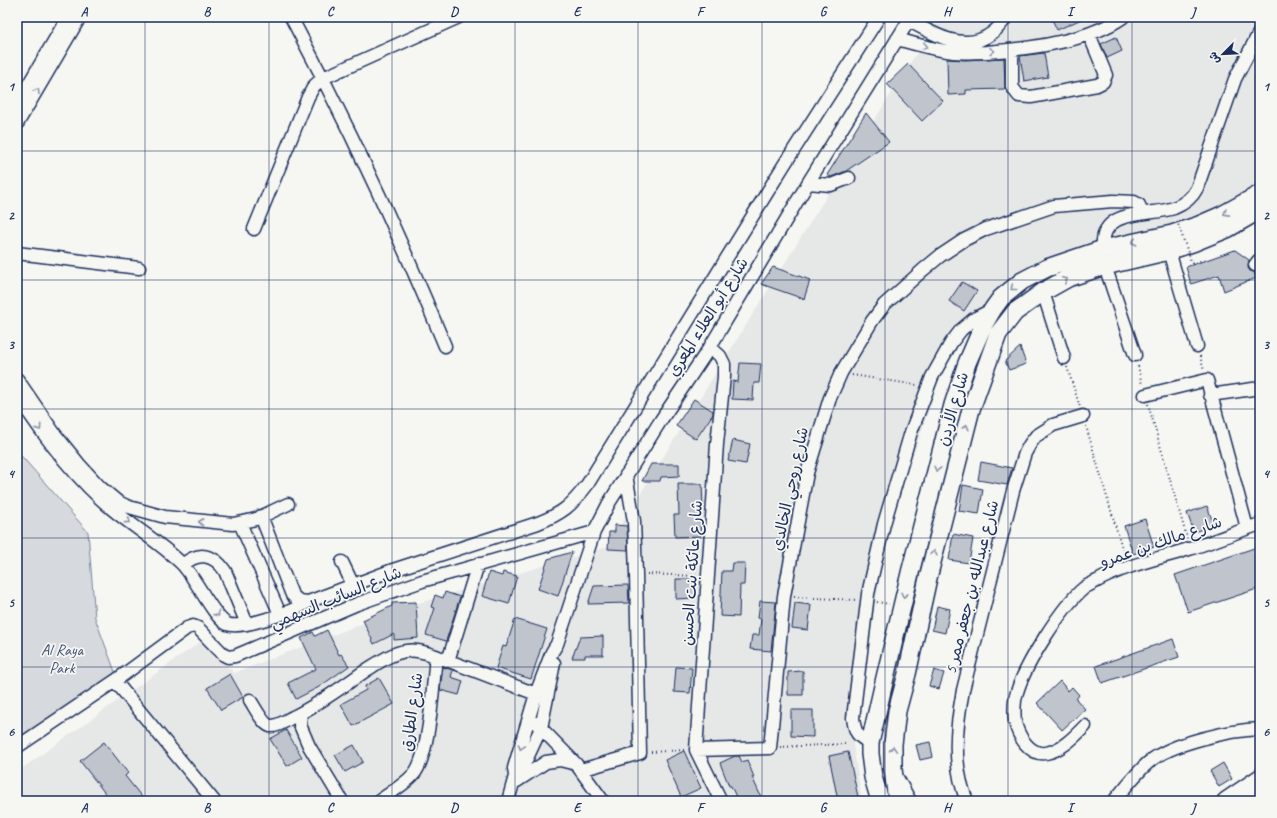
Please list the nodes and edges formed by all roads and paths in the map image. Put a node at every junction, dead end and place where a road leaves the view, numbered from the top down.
1 (68, 17) edge
2 (80, 17) edge
3 (291, 17) edge
4 (879, 17) edge
5 (1007, 17) edge
6 (1123, 17) edge
7 (453, 18) edge
8 (909, 19) edge
9 (1260, 31) edge
10 (1089, 34) junction
11 (897, 40) junction
12 (958, 47) junction
13 (1012, 50) junction
14 (324, 78) junction
15 (17, 104) edge
16 (17, 124) edge
17 (849, 178) dead end
18 (808, 183) junction
19 (1260, 194) edge
20 (1260, 210) edge
21 (1141, 212) junction
22 (1177, 220) dead end
23 (254, 229) dead end
24 (1169, 251) junction
25 (17, 253) edge
26 (1104, 258) junction
27 (1205, 259) dead end
28 (139, 268) dead end
29 (1043, 292) junction
30 (993, 309) junction
31 (445, 346) dead end
32 (1197, 346) joint
33 (710, 347) junction
34 (1135, 355) joint
35 (1064, 358) joint
36 (841, 373) junction
37 (17, 379) edge
38 (1207, 380) junction
39 (928, 387) junction
40 (1260, 388) edge
41 (1145, 395) junction
42 (1210, 395) junction
43 (17, 396) edge
44 (1083, 416) junction
45 (626, 475) junction
46 (288, 504) dead end
47 (261, 516) junction
48 (240, 523) junction
49 (1260, 524) edge
50 (1247, 528) junction
51 (594, 532) junction
52 (1190, 549) junction
53 (342, 562) dead end
54 (478, 564) junction
55 (183, 565) junction
56 (1128, 567) junction
57 (910, 573) junction
58 (636, 574) junction
59 (708, 576) junction
60 (928, 578) junction
61 (352, 585) junction
62 (784, 596) junction
63 (868, 600) junction
64 (308, 602) junction
65 (902, 606) junction
66 (280, 614) junction
67 (247, 624) junction
68 (557, 644) junction
69 (436, 656) junction
70 (448, 660) junction
71 (115, 681) junction
72 (536, 694) junction
73 (250, 700) dead end
74 (301, 713) junction
75 (530, 717) junction
76 (1085, 726) dead end
77 (541, 728) junction
78 (1260, 729) edge
79 (870, 743) junction
80 (845, 744) dead end
81 (17, 747) edge
82 (770, 748) junction
83 (696, 750) junction
84 (640, 753) junction
85 (579, 767) junction
86 (893, 769) junction
87 (1260, 778) edge
88 (514, 780) junction
89 (1260, 798) edge
90 (600, 799) edge
91 (214, 801) edge
92 (342, 801) edge
93 (379, 801) edge
94 (508, 801) edge
95 (721, 801) edge
96 (880, 801) edge
97 (899, 801) edge
98 (910, 801) edge
99 (967, 801) edge
100 (1114, 801) edge
101 (1226, 801) edge
102 (1255, 801) edge

1 - 15 street
16 -> 2 street
3 - 14 street
4 - 61 street
5 - 12 street
6 - 10 street
7 - 14 street
8 - 11 street, شارع أبو العلاء المعري
8 - 12 street
9 - 21 street
10 - 13 street
10 - 13 street
11 -> 12 street
11 - 18 street, شارع أبو العلاء المعري
12 -> 13 street
14 - 23 street
14 - 31 street
17 - 18 street
18 - 33 street, شارع أبو العلاء المعري
19 -> 26 highway, شارع الأردن
20 - 24 highway, شارع الأردن
21 - 26 street
21 - 36 street, شارع روحي الخالدي
22 - 27 path, bridge
24 - 26 highway, شارع الأردن
24 - 32 street
25 - 28 street
29 -> 26 highway, شارع الأردن
26 -> 30 highway, شارع الأردن
26 - 34 street
29 - 35 street
60 -> 29 highway, شارع الأردن
30 - 39 street
30 -> 57 highway, شارع الأردن
32 - 38 path
33 - 45 street, شارع أبو العلاء المعري
33 - 59 street, شارع عاتكة بنت الحسن
34 - 41 path
35 - 44 path
36 - 39 path
36 - 62 street, شارع روحي الخالدي
48 -> 37 street
38 - 41 street
38 - 42 street
39 - 63 street
40 - 42 street
41 - 52 path
42 - 50 street
43 -> 55 street
44 - 56 path
44 - 99 street, شارع عبدالله بن جعفر ممر 5
45 - 51 street, شارع أبو العلاء المعري
45 - 58 street
46 - 47 street
47 - 48 street
47 - 64 street
48 - 66 street
49 - 50 street, شارع مالك بن عمرو
50 - 52 street, شارع مالك بن عمرو
51 - 54 street, شارع السائب السهمي
51 - 68 street, شارع أبو العلاء المعري
52 - 56 street, شارع مالك بن عمرو
53 - 61 street
54 - 70 street
54 - 71 street, شارع السائب السهمي
55 -> 67 street
55 - 67 street
56 - 76 street, شارع مالك بن عمرو
57 - 60 highway
57 -> 65 highway, شارع الأردن
58 - 59 path
58 - 84 street
59 - 83 street, شارع عاتكة بنت الحسن
86 -> 60 highway, شارع الأردن
61 - 64 street
62 - 63 path
62 - 82 street, شارع روحي الخالدي
63 - 65 path
63 - 79 street
64 - 66 street
65 - 79 highway, شارع الأردن
66 - 67 street
68 - 72 street, شارع أبو العلاء المعري
68 - 77 street, شارع أبو العلاء المعري
69 - 70 street
69 - 74 street
69 - 93 street, شارع الطارق
70 - 72 street
71 - 81 street
71 - 91 street
72 - 75 street, شارع أبو العلاء المعري
73 - 74 street
74 - 92 street
75 - 77 street
75 -> 88 street, شارع أبو العلاء المعري
77 - 85 street
77 - 88 street, شارع أبو العلاء المعري
78 - 100 street
79 - 96 highway, شارع الأردن
80 - 82 path
82 - 83 street
83 - 84 path
83 - 95 street
84 - 85 street
85 - 88 street
85 - 90 street
86 - 97 highway, شارع الأردن
86 - 98 street
87 - 101 highway
88 - 94 street, شارع أبو العلاء المعري
89 - 102 highway

